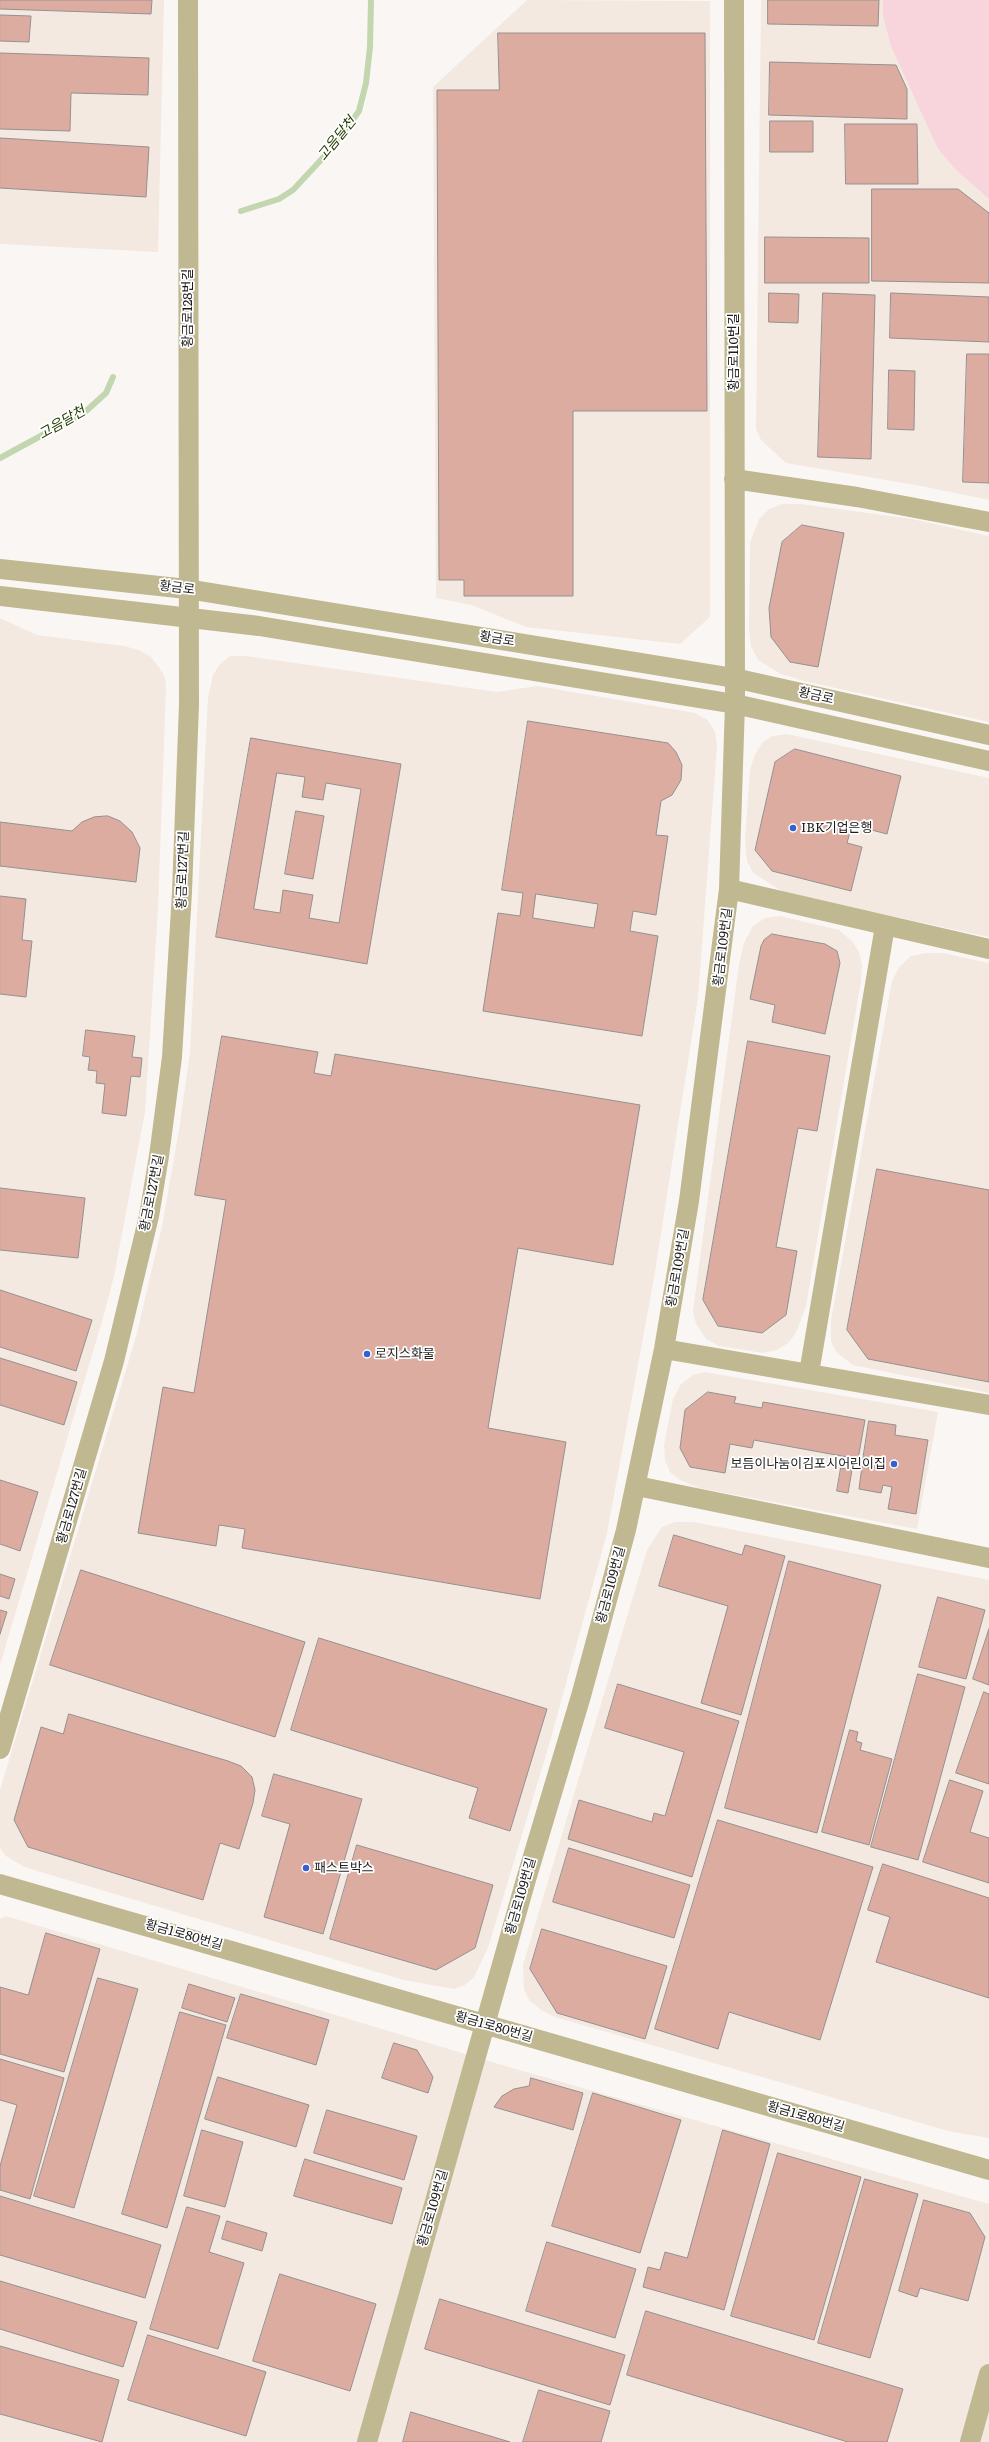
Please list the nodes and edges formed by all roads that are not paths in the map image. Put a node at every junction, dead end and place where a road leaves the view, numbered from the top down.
1 (188, 0) edge
2 (734, 0) edge
3 (734, 479) junction
4 (989, 522) edge
5 (0, 569) edge
6 (187, 589) junction
7 (0, 596) edge
8 (187, 617) junction
9 (734, 678) junction
10 (735, 704) junction
11 (989, 735) edge
12 (989, 761) edge
13 (729, 890) junction
14 (885, 926) junction
15 (989, 949) edge
16 (664, 1349) junction
17 (809, 1373) junction
18 (989, 1405) edge
19 (637, 1486) junction
20 (989, 1558) edge
21 (0, 1749) edge
22 (0, 1884) edge
23 (485, 2024) junction
24 (989, 2170) edge
25 (989, 2374) edge
26 (367, 2442) edge
27 (970, 2442) edge

1 - 6 street, 황금로128번길
2 - 3 street, 황금로110번길
3 - 4 street
3 - 9 street, 황금로110번길
5 - 6 street, 황금로
6 - 8 street, 황금로128번길
6 - 9 street, 황금로
7 - 8 street, 황금로
8 - 10 street, 황금로
8 - 21 street, 황금로127번길
9 - 10 street, 황금로110번길
9 - 11 street, 황금로
10 - 12 street, 황금로
10 - 13 street, 황금로109번길
13 - 14 street
13 - 16 street, 황금로109번길
14 - 15 street
14 - 17 street
16 - 17 street
16 - 19 street, 황금로109번길
17 - 18 street
19 - 20 street
19 - 23 street, 황금로109번길
22 - 23 street, 황금1로80번길
23 - 24 street, 황금1로80번길
23 - 26 street, 황금로109번길
25 - 27 street

